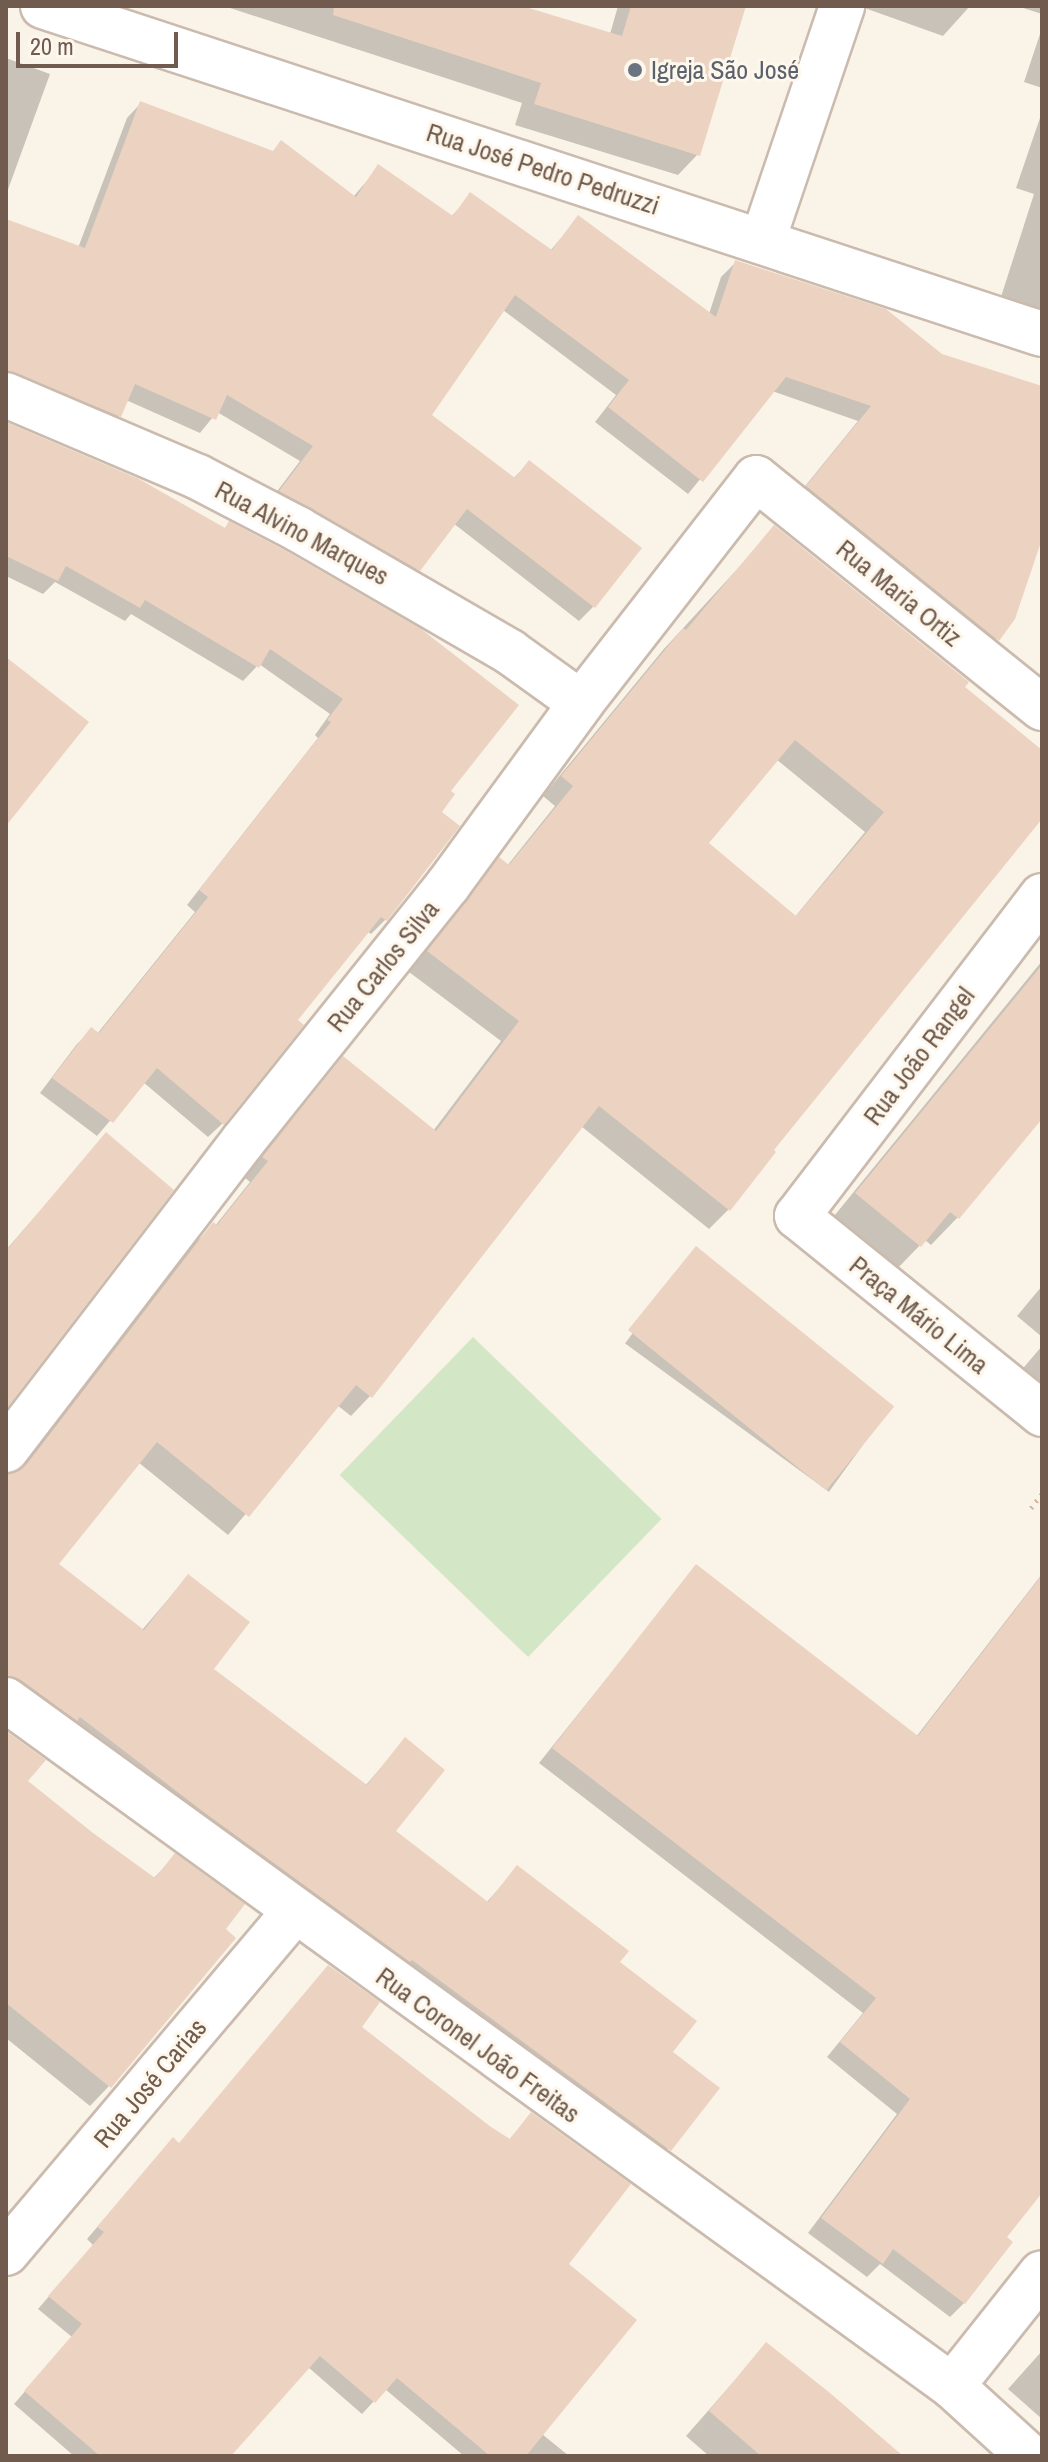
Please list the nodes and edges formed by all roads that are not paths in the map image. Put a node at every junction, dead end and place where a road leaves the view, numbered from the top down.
1 (43, 6) edge
2 (842, 6) edge
3 (763, 240) junction
4 (1042, 334) edge
5 (6, 395) edge
6 (756, 478) joint
7 (581, 703) junction
8 (1042, 708) edge
9 (1042, 896) edge
10 (797, 1216) joint
11 (1042, 1414) edge
12 (6, 1450) edge
13 (6, 1700) edge
14 (294, 1912) junction
15 (6, 2253) edge
16 (1042, 2273) edge
17 (952, 2386) junction
18 (1029, 2456) edge

1 - 3 street, Rua José Pedro Pedruzzi
2 - 3 street
3 - 4 street, Rua José Pedro Pedruzzi
5 - 7 street, Rua Alvino Marques
6 - 7 street, Rua Carlos Silva
6 - 8 street, Rua Maria Ortiz
7 - 12 street, Rua Carlos Silva
9 - 10 street, Rua João Rangel
10 - 11 street, Praça Mário Lima
13 - 14 street, Rua Coronel João Freitas
14 - 15 street, Rua José Carias
14 - 17 street, Rua Coronel João Freitas
16 - 17 street
17 - 18 street, Rua Coronel João Freitas

